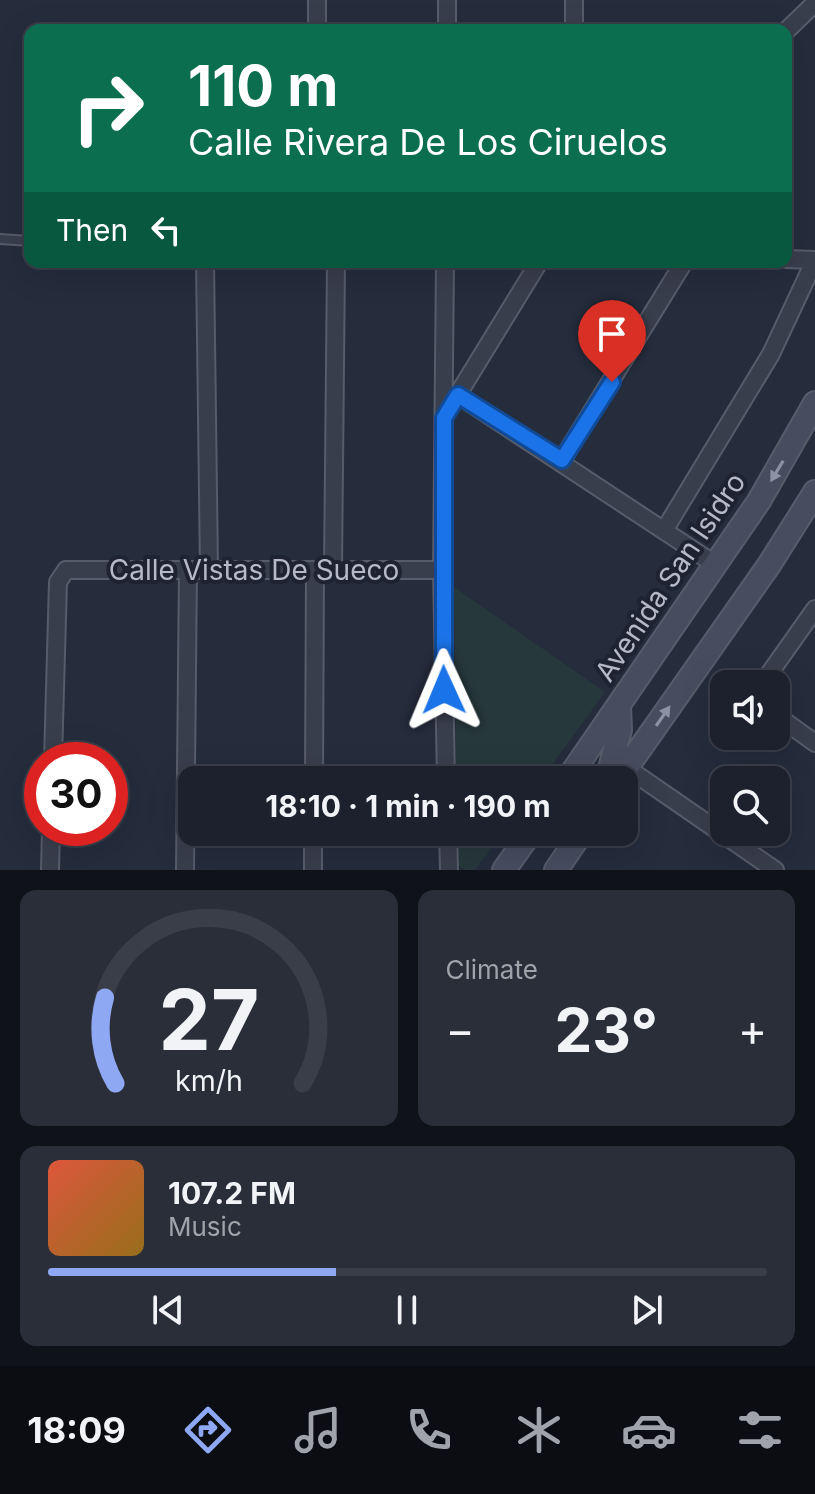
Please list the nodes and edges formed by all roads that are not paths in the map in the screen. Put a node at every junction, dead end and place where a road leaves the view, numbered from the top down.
1 (317, 0) edge
2 (447, 0) edge
3 (574, 0) edge
4 (815, 3) edge
5 (317, 24) edge
6 (447, 24) edge
7 (574, 24) edge
8 (792, 25) edge
9 (0, 239) edge
10 (24, 241) edge
11 (792, 259) edge
12 (815, 260) edge
13 (205, 268) edge
14 (336, 268) edge
15 (445, 268) edge
16 (535, 268) edge
17 (680, 268) edge
18 (458, 395) junction
19 (815, 403) edge
20 (444, 418) junction
21 (562, 460) junction
22 (815, 492) edge
23 (665, 529) junction
24 (716, 565) junction
25 (188, 570) junction
26 (209, 570) junction
27 (333, 570) junction
28 (442, 570) junction
29 (315, 571) junction
30 (815, 609) edge
31 (772, 670) edge
32 (619, 706) junction
33 (790, 725) edge
34 (54, 742) edge
35 (815, 743) edge
36 (314, 766) edge
37 (446, 766) edge
38 (577, 766) edge
39 (618, 766) edge
40 (624, 766) edge
41 (638, 788) edge
42 (51, 846) edge
43 (313, 846) edge
44 (448, 846) edge
45 (521, 846) edge
46 (572, 846) edge
47 (50, 870) edge
48 (185, 870) edge
49 (313, 870) edge
50 (449, 870) edge
51 (504, 870) edge
52 (556, 870) edge
53 (775, 870) edge

1 - 5 street
2 - 6 street
3 - 7 street
4 - 8 street
9 - 10 lane
11 - 12 street
12 - 23 street
13 - 26 street
14 - 27 street
15 - 20 street
16 - 18 street
17 - 21 street
18 - 20 street
18 - 21 street
19 -> 24 street, Avenida San Isidro
20 - 28 street
21 - 23 street
40 -> 22 street
23 - 24 street
24 - 32 street, Avenida San Isidro
25 - 26 street, Calle Vistas De Sueco
25 - 34 street, Calle Vistas De Sueco
25 - 48 street
26 - 29 street, Calle Vistas De Sueco
27 - 28 street, Calle Vistas De Sueco
27 - 29 street, Calle Vistas De Sueco
28 - 37 street
29 - 36 street
30 - 31 street
32 - 38 street, Avenida San Isidro
32 - 39 street
33 - 35 street
41 - 53 street
42 - 47 street
43 - 49 street
44 - 50 street
45 - 51 street
46 - 52 street

